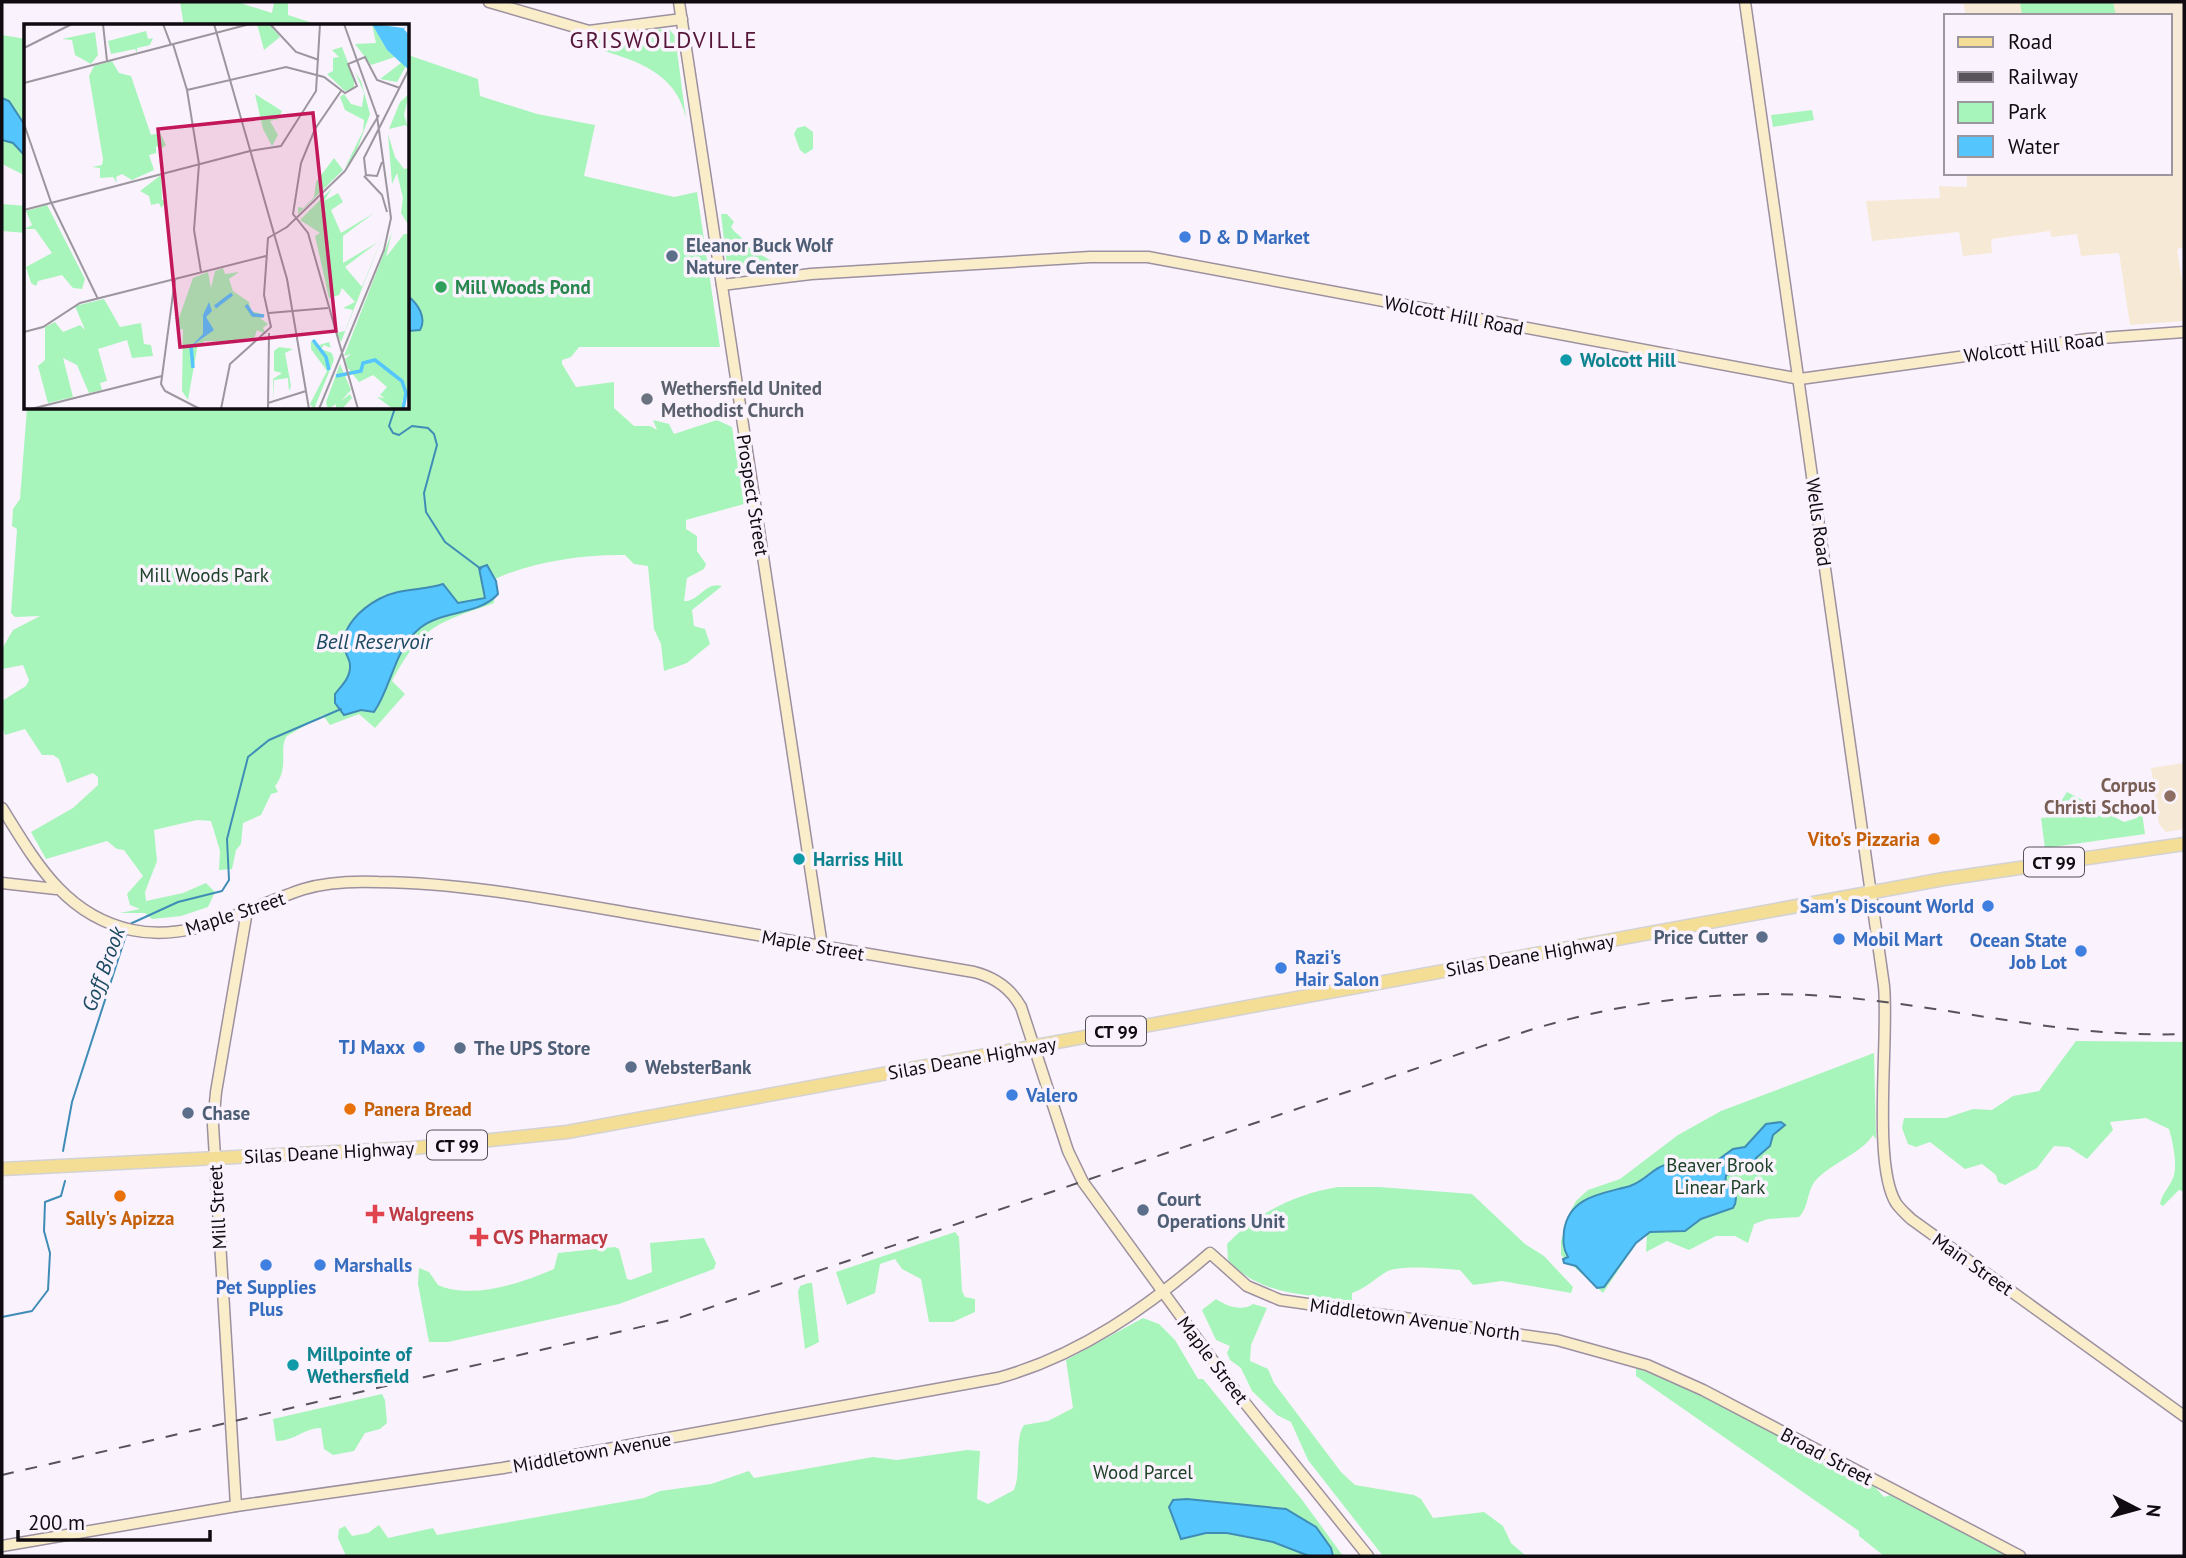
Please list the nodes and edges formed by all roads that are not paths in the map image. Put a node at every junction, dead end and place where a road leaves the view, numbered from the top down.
1 (489, 2) edge
2 (679, 2) edge
3 (1745, 2) edge
4 (682, 19) junction
5 (722, 285) junction
6 (2184, 332) edge
7 (1800, 379) junction
8 (2, 808) edge
9 (2184, 844) edge
10 (2, 883) edge
11 (56, 889) junction
12 (1871, 892) junction
13 (247, 911) junction
14 (822, 946) junction
15 (1885, 1042) joint
16 (1032, 1047) junction
17 (214, 1158) junction
18 (2, 1169) edge
19 (1210, 1253) joint
20 (1162, 1294) junction
21 (1632, 1360) joint
22 (2184, 1416) edge
23 (236, 1506) junction
24 (2, 1546) edge
25 (1368, 1556) edge
26 (2020, 1556) edge

1 - 4 street
2 - 4 street, Prospect Street
3 - 7 street, Wells Road
4 - 5 street, Prospect Street
5 - 7 street, Wolcott Hill Road
5 - 14 street, Prospect Street
6 - 7 street, Wolcott Hill Road
7 - 12 street, Wells Road
8 - 11 street, Maple Street
9 - 12 main road, Silas Deane Highway / CT 99
10 - 11 street
11 - 13 street, Maple Street
12 - 15 street, Wells Road
12 - 16 main road, Silas Deane Highway / CT 99
13 - 14 street, Maple Street
13 - 17 street, Mill Street
14 - 16 street, Maple Street
15 - 22 street, Main Street
16 - 17 main road, Silas Deane Highway / CT 99
16 - 20 street, Maple Street
17 - 18 main road, Silas Deane Highway / CT 99
17 - 23 street, Mill Street
19 - 20 street, Middletown Avenue
19 - 21 street, Middletown Avenue North
20 - 23 street, Middletown Avenue
20 - 25 street, Maple Street
21 - 26 street, Broad Street
23 - 24 street, Middletown Avenue

